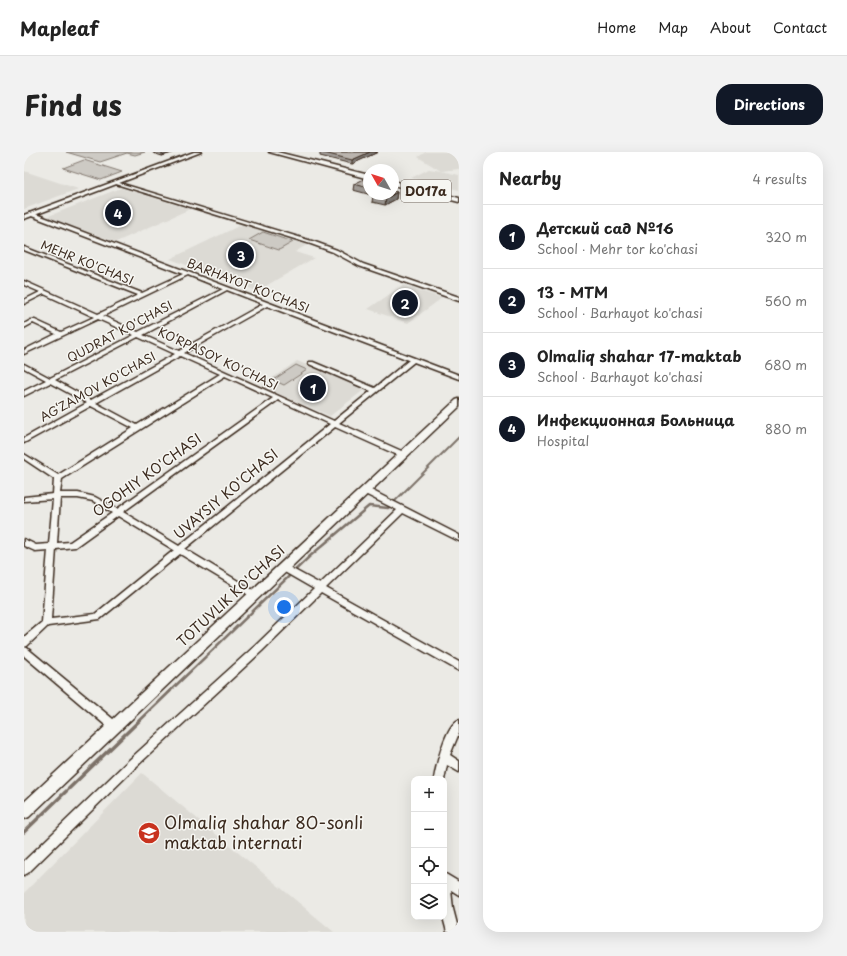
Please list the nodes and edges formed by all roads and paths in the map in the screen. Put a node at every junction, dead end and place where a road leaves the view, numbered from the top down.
1 (199, 152) edge
2 (271, 152) edge
3 (283, 152) edge
4 (363, 172) edge
5 (363, 175) edge
6 (399, 181) edge
7 (117, 183) junction
8 (399, 185) edge
9 (459, 196) edge
10 (459, 200) edge
11 (31, 214) junction
12 (24, 217) edge
13 (24, 248) edge
14 (186, 274) junction
15 (24, 283) edge
16 (226, 289) junction
17 (45, 292) junction
18 (142, 296) junction
19 (459, 299) edge
20 (24, 302) edge
21 (267, 304) junction
22 (98, 316) junction
23 (24, 326) edge
24 (60, 334) junction
25 (138, 335) junction
26 (24, 352) edge
27 (180, 354) junction
28 (412, 360) junction
29 (311, 364) dead end
30 (24, 366) edge
31 (224, 374) junction
32 (459, 377) edge
33 (51, 380) junction
34 (375, 390) junction
35 (24, 394) edge
36 (277, 398) junction
37 (459, 402) edge
38 (92, 403) junction
39 (333, 423) junction
40 (138, 428) junction
41 (24, 441) edge
42 (404, 455) junction
43 (24, 456) edge
44 (58, 478) junction
45 (366, 491) junction
46 (57, 497) junction
47 (24, 500) edge
48 (401, 508) junction
49 (118, 512) junction
50 (459, 538) edge
51 (24, 542) edge
52 (53, 547) junction
53 (180, 549) junction
54 (286, 569) junction
55 (321, 588) junction
56 (254, 595) junction
57 (46, 622) junction
58 (24, 643) edge
59 (24, 651) edge
60 (459, 667) edge
61 (459, 724) edge
62 (115, 727) junction
63 (442, 757) junction
64 (459, 767) edge
65 (439, 776) edge
66 (24, 812) edge
67 (24, 869) edge
68 (447, 880) edge
69 (459, 889) edge
70 (447, 909) edge
71 (453, 932) edge

1 - 7 main road
2 - 5 main road
3 - 4 main road
6 - 9 main road, D017a
7 - 11 main road
7 - 19 street
8 - 10 main road, D017a
11 - 12 main road
11 - 14 street, BARHAYOT KO'CHASI
13 - 18 street, MEHR KO'CHASI
14 - 16 street, BARHAYOT KO'CHASI
14 - 18 street
15 - 17 street, KO‘RPASOY KO'CHASI
16 - 21 street, BARHAYOT KO'CHASI
16 - 25 street, QUDRAT KO'CHASI
17 - 20 street
17 - 22 street, KO‘RPASOY KO'CHASI
18 - 22 street
21 - 27 street, AG‘ZAMOV KO'CHASI
21 - 28 street, BARHAYOT KO'CHASI
22 - 24 street
22 - 25 street, KO‘RPASOY KO'CHASI
23 - 24 street
24 - 26 street
25 - 27 street, KO‘RPASOY KO'CHASI
25 - 33 street, QUDRAT KO'CHASI
27 - 31 street, KO‘RPASOY KO'CHASI
27 - 38 street, AG‘ZAMOV KO'CHASI
28 - 32 street, BARHAYOT KO'CHASI
28 - 34 street, UVAYSIY KO'CHASI
29 - 34 street
30 - 33 street
31 - 36 street, KO‘RPASOY KO'CHASI
31 - 40 street
33 - 35 street, QUDRAT KO'CHASI
33 - 38 street
34 - 39 street, UVAYSIY KO'CHASI
36 - 39 street, KO‘RPASOY KO'CHASI
36 - 49 street, OGOHIY KO'CHASI
37 - 42 main road, TOTUVLIK KO'CHASI
38 - 40 street
38 - 41 street, AG‘ZAMOV KO'CHASI
39 - 42 street, KO‘RPASOY KO'CHASI
39 - 53 street, UVAYSIY KO'CHASI
40 - 44 street
42 - 45 main road, TOTUVLIK KO'CHASI
43 - 44 street
44 - 46 street
45 - 48 street
45 - 54 main road, TOTUVLIK KO'CHASI
46 - 47 street
46 - 49 street
46 - 52 street
48 - 50 street
48 - 55 street
49 - 52 street, OGOHIY KO'CHASI
49 - 53 street
51 - 52 street, OGOHIY KO'CHASI
52 - 57 street
53 - 56 street
53 - 57 street, UVAYSIY KO'CHASI
54 - 55 street
54 - 56 main road, TOTUVLIK KO'CHASI
55 - 60 street
55 - 67 street
56 - 62 main road, TOTUVLIK KO'CHASI
57 - 58 street
59 - 62 street
61 - 63 street
62 - 66 main road, TOTUVLIK KO'CHASI
63 - 64 street
63 - 65 street
68 - 69 street
70 - 71 street

